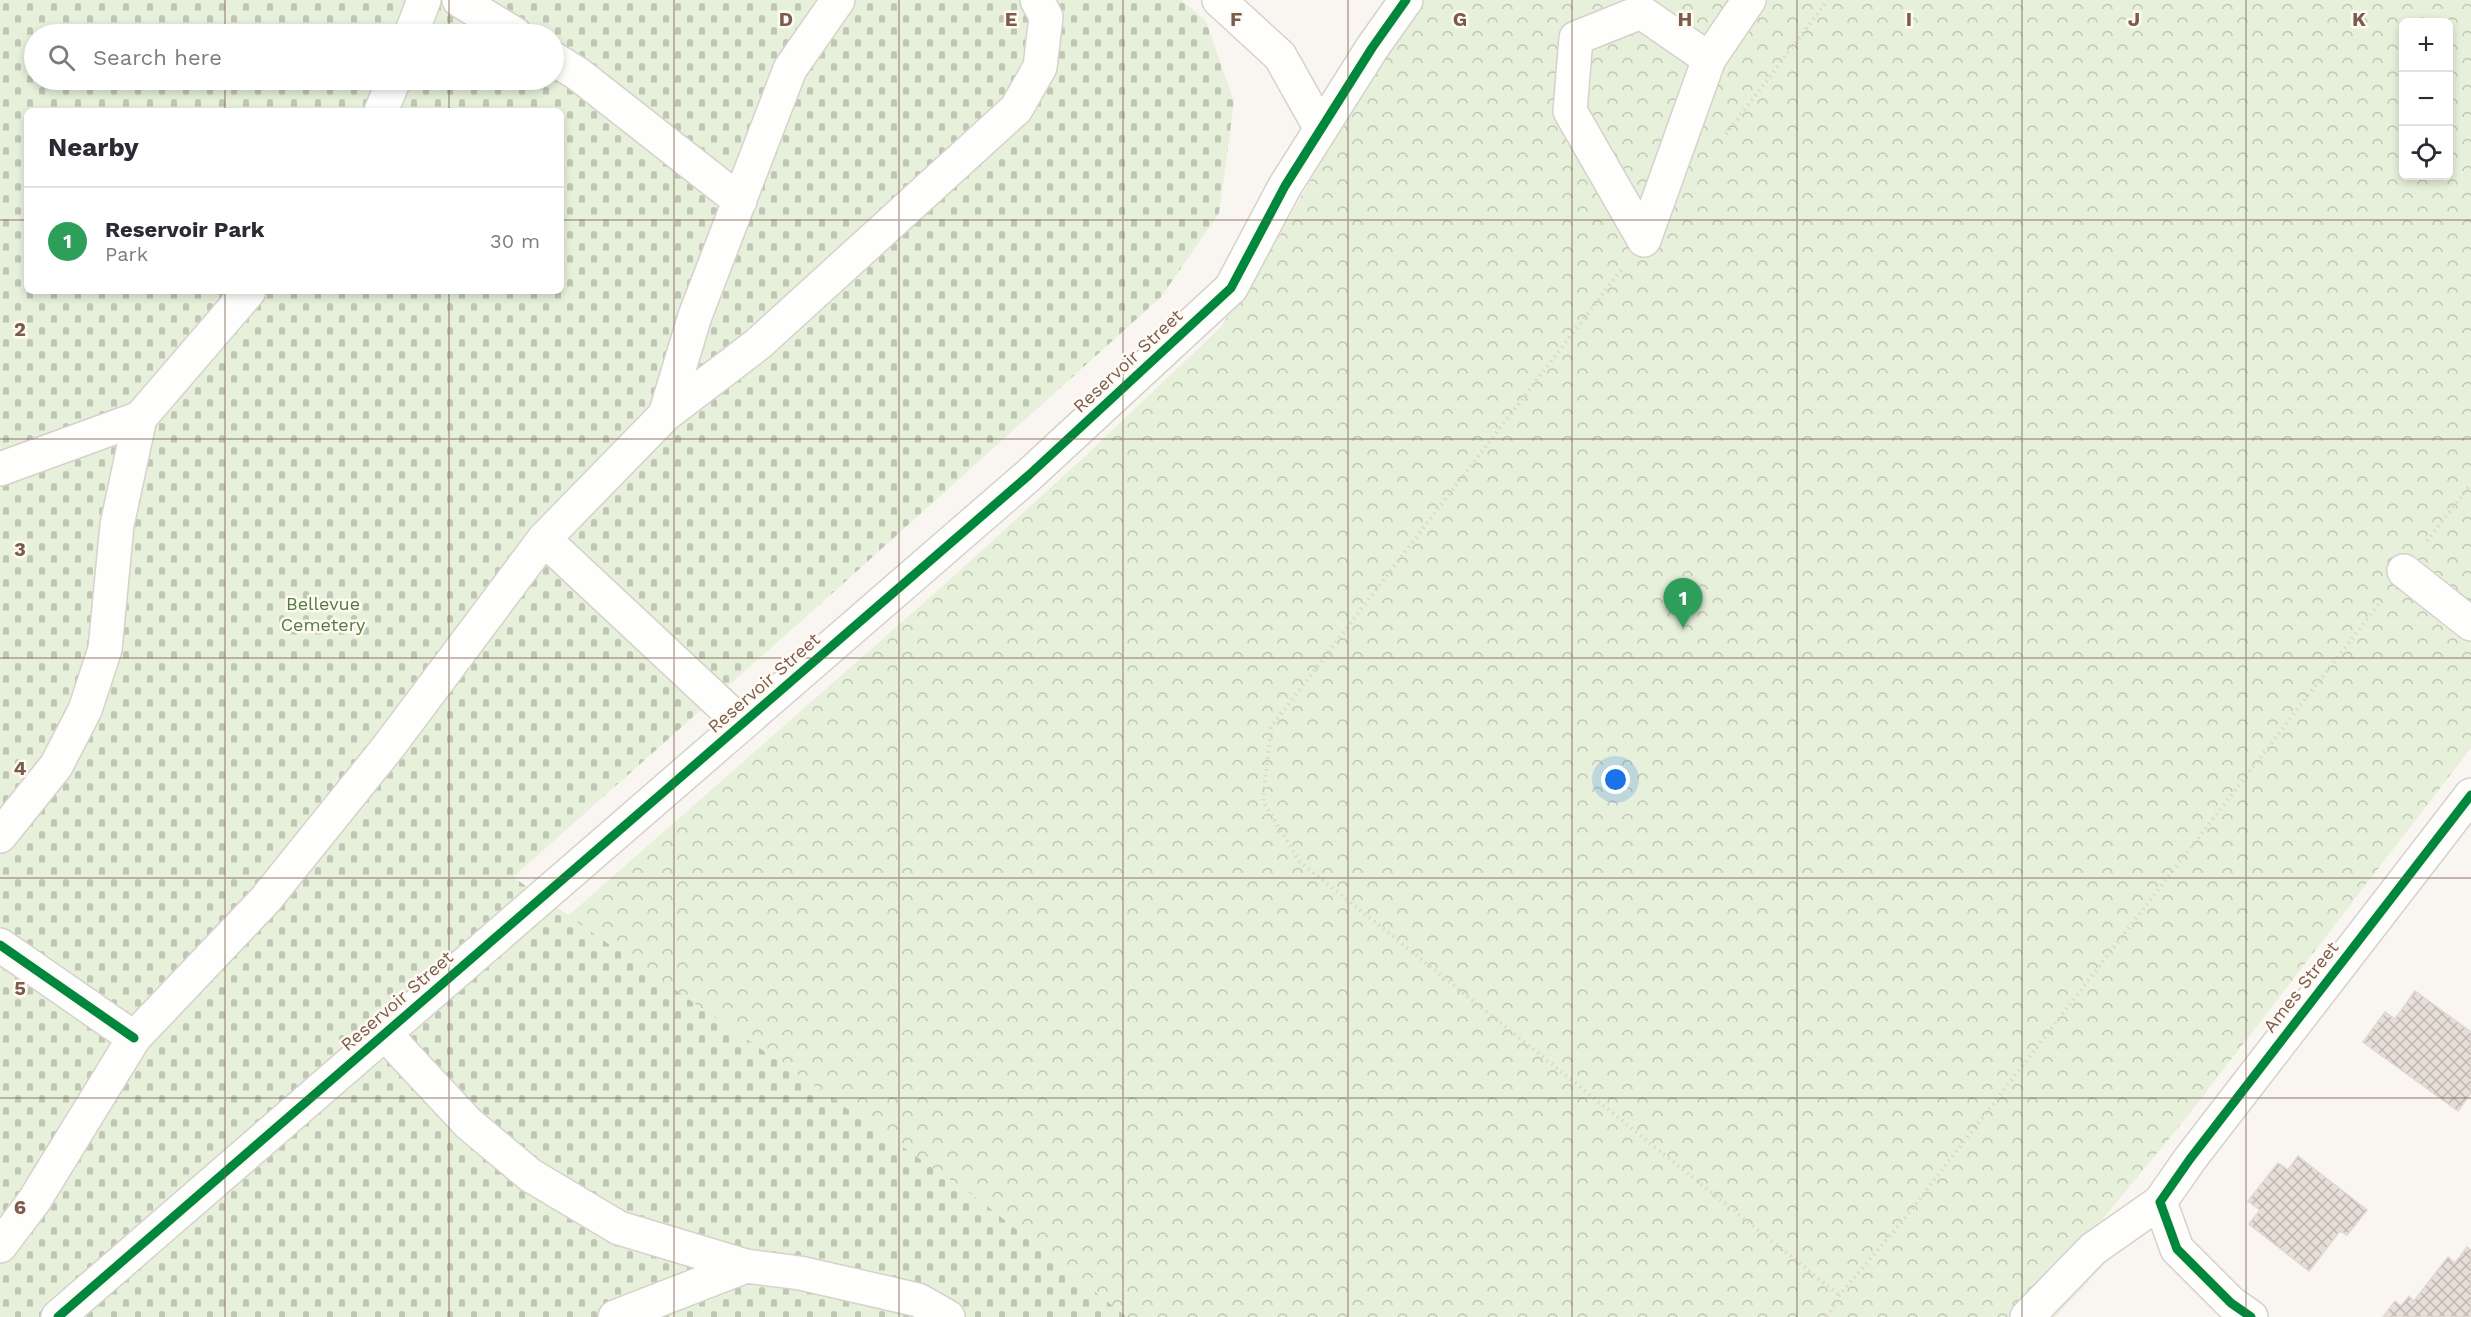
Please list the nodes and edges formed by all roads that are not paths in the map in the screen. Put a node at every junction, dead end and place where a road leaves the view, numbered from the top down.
1 (424, 0) edge
2 (459, 0) edge
3 (838, 0) edge
4 (1037, 0) edge
5 (1219, 0) edge
6 (1406, 0) edge
7 (1749, 0) edge
8 (415, 24) edge
9 (499, 24) edge
10 (1709, 59) junction
11 (564, 65) edge
12 (390, 90) edge
13 (382, 108) edge
14 (1321, 129) junction
15 (740, 201) junction
16 (246, 294) edge
17 (665, 415) junction
18 (140, 418) junction
19 (0, 469) edge
20 (544, 539) junction
21 (2404, 571) road end
22 (2471, 624) edge
23 (742, 724) junction
24 (2471, 795) edge
25 (0, 836) edge
26 (0, 945) edge
27 (385, 1034) junction
28 (134, 1038) junction
29 (2160, 1202) junction
30 (0, 1246) edge
31 (746, 1266) junction
32 (58, 1317) edge
33 (615, 1317) edge
34 (948, 1317) edge
35 (2027, 1317) edge
36 (2251, 1317) edge

1 - 8 street
2 - 9 street
3 - 15 street
4 - 17 street
5 - 14 street
6 - 14 street, Reservoir Street
7 - 10 street
10 - 10 street
11 - 15 street
12 - 13 street
14 - 23 street, Reservoir Street
15 - 17 street
16 - 18 street
17 - 20 street
18 - 19 street
18 - 25 street
20 - 23 street
20 - 28 street
21 - 22 street
23 - 27 street, Reservoir Street
24 - 29 street, Ames Street
26 - 28 street
27 - 31 street
27 - 32 street, Reservoir Street
28 - 30 street
29 - 35 street
29 - 36 street
31 - 33 street
31 - 34 street

